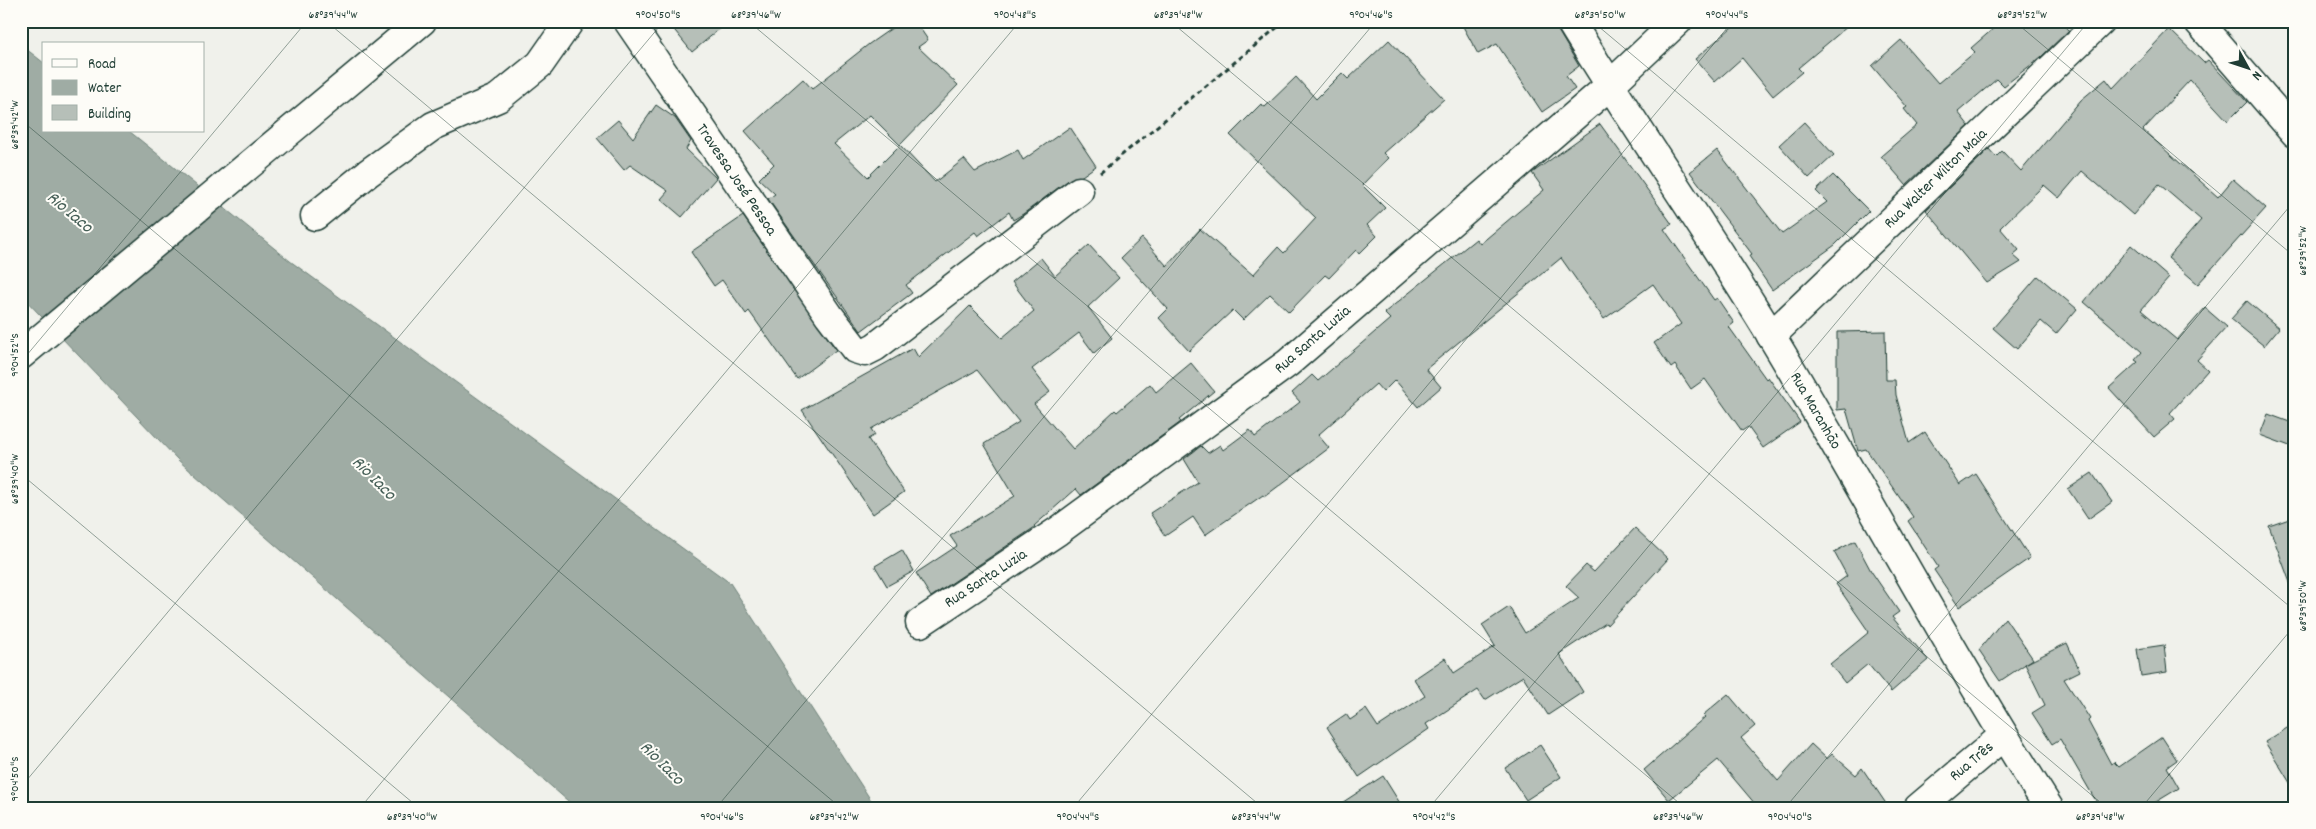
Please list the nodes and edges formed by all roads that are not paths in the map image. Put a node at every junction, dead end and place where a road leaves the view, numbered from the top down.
1 (422, 21) edge
2 (570, 21) edge
3 (628, 21) edge
4 (1570, 21) edge
5 (1678, 21) edge
6 (2101, 21) edge
7 (2198, 21) edge
8 (1609, 86) junction
9 (2295, 133) edge
10 (1078, 191) road end
11 (315, 216) dead end
12 (1771, 336) junction
13 (21, 355) edge
14 (920, 623) dead end
15 (2003, 736) junction
16 (1918, 808) edge
17 (2049, 808) edge

1 - 13 street
2 - 11 street
3 - 10 street, Travessa José Pessoa
4 - 8 street, Rua Maranhão
5 - 8 street, Rua Santa Luzia
6 - 12 street, Rua Walter Wilton Maia
7 - 9 street
8 - 12 street, Rua Maranhão
8 - 14 street, Rua Santa Luzia
12 - 15 street, Rua Maranhão
15 - 16 street, Rua Três
15 - 17 street, Rua Maranhão

